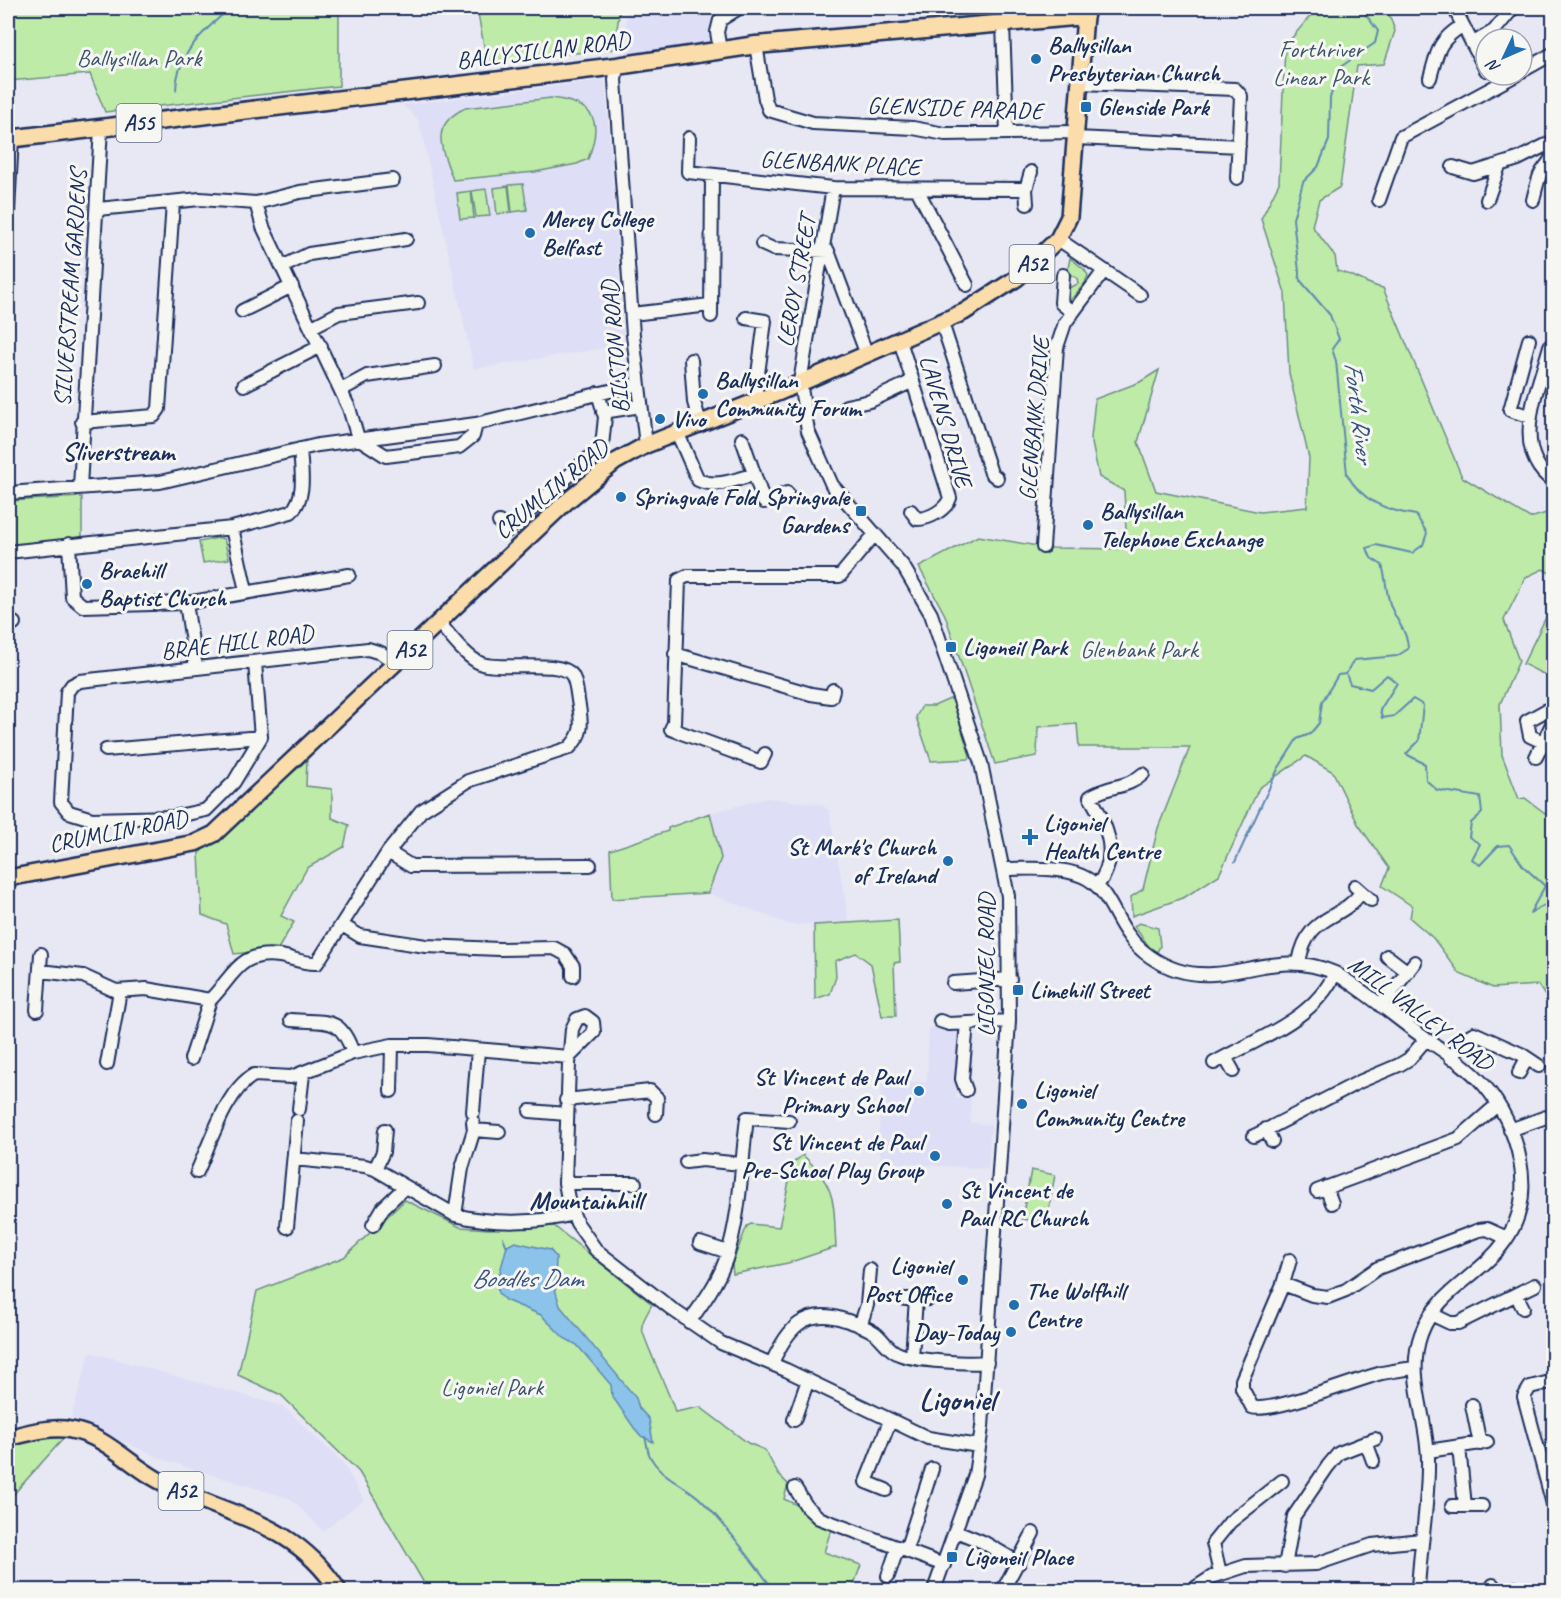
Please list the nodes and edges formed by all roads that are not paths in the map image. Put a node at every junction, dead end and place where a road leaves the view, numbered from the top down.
1 (739, 8) edge
2 (1454, 8) edge
3 (1513, 8) edge
4 (1086, 12) edge
5 (1003, 24) junction
6 (1462, 26) junction
7 (1472, 44) junction
8 (756, 45) junction
9 (1474, 48) edge
10 (720, 50) junction
11 (1554, 53) edge
12 (1534, 64) edge
13 (617, 66) junction
14 (1430, 78) dead end
15 (1080, 83) junction
16 (1481, 87) edge
17 (101, 128) junction
18 (1007, 133) junction
19 (1077, 135) junction
20 (10, 138) edge
21 (689, 138) dead end
22 (1551, 143) edge
23 (1239, 146) junction
24 (1499, 166) junction
25 (1453, 167) dead end
26 (1031, 172) dead end
27 (712, 175) junction
28 (1238, 178) dead end
29 (393, 180) dead end
30 (833, 188) junction
31 (917, 189) junction
32 (1026, 189) junction
33 (1379, 200) dead end
34 (1533, 200) dead end
35 (1487, 201) dead end
36 (172, 203) junction
37 (256, 203) junction
38 (1027, 204) dead end
39 (98, 209) junction
40 (8, 210) edge
41 (406, 239) dead end
42 (1058, 239) junction
43 (762, 244) dead end
44 (822, 250) junction
45 (282, 267) junction
46 (1103, 272) junction
47 (1066, 278) dead end
48 (292, 285) junction
49 (967, 285) dead end
50 (1140, 295) dead end
51 (418, 303) dead end
52 (242, 311) dead end
53 (1072, 312) junction
54 (633, 314) junction
55 (746, 318) dead end
56 (942, 323) junction
57 (312, 327) junction
58 (1529, 340) dead end
59 (900, 341) junction
60 (321, 346) junction
61 (1550, 346) dead end
62 (867, 355) junction
63 (691, 360) dead end
64 (435, 366) dead end
65 (913, 381) junction
66 (800, 382) junction
67 (638, 384) junction
68 (244, 385) dead end
69 (341, 390) junction
70 (598, 393) junction
71 (757, 401) junction
72 (641, 406) junction
73 (846, 406) dead end
74 (603, 412) junction
75 (1532, 417) junction
76 (82, 422) junction
77 (700, 423) junction
78 (476, 424) junction
79 (677, 432) junction
80 (358, 438) junction
81 (742, 439) dead end
82 (646, 445) junction
83 (300, 449) junction
84 (752, 475) junction
85 (996, 478) dead end
86 (1554, 482) edge
87 (80, 487) junction
88 (8, 493) edge
89 (787, 493) dead end
90 (911, 511) dead end
91 (499, 522) dead end
92 (232, 528) junction
93 (875, 534) junction
94 (69, 544) junction
95 (1043, 547) dead end
96 (8, 552) edge
97 (349, 575) dead end
98 (246, 591) junction
99 (186, 603) junction
100 (439, 623) junction
101 (675, 654) junction
102 (255, 663) junction
103 (396, 663) junction
104 (196, 668) junction
105 (833, 690) dead end
106 (1554, 706) edge
107 (1554, 720) edge
108 (261, 737) junction
109 (1543, 742) junction
110 (106, 750) dead end
111 (765, 754) dead end
112 (1536, 757) dead end
113 (1143, 774) dead end
114 (388, 852) junction
115 (590, 865) dead end
116 (1005, 869) junction
117 (8, 878) edge
118 (1097, 886) junction
119 (1362, 893) dead end
120 (342, 925) junction
121 (41, 954) dead end
122 (1387, 956) dead end
123 (1299, 962) junction
124 (41, 971) junction
125 (1335, 973) junction
126 (573, 976) dead end
127 (1010, 978) junction
128 (953, 983) dead end
129 (120, 991) junction
130 (210, 1000) junction
131 (1381, 1006) junction
132 (37, 1010) dead end
133 (291, 1020) dead end
134 (940, 1021) dead end
135 (1009, 1021) junction
136 (967, 1023) junction
137 (1426, 1039) junction
138 (392, 1045) junction
139 (478, 1050) junction
140 (353, 1053) junction
141 (1452, 1058) junction
142 (1527, 1058) junction
143 (191, 1059) dead end
144 (107, 1064) dead end
145 (1539, 1066) dead end
146 (1233, 1071) dead end
147 (1519, 1073) dead end
148 (303, 1074) junction
149 (391, 1090) dead end
150 (966, 1090) dead end
151 (566, 1100) junction
152 (1497, 1105) junction
153 (530, 1111) dead end
154 (566, 1114) junction
155 (656, 1114) dead end
156 (1546, 1117) dead end
157 (474, 1121) junction
158 (789, 1121) dead end
159 (385, 1130) dead end
160 (1510, 1130) junction
161 (499, 1132) dead end
162 (1254, 1136) dead end
163 (294, 1159) junction
164 (686, 1162) dead end
165 (741, 1164) junction
166 (375, 1169) junction
167 (197, 1172) dead end
168 (565, 1183) junction
169 (635, 1183) dead end
170 (405, 1188) junction
171 (1332, 1203) dead end
172 (573, 1214) junction
173 (455, 1215) junction
174 (373, 1225) dead end
175 (287, 1227) dead end
176 (1508, 1238) junction
177 (700, 1243) dead end
178 (728, 1252) junction
179 (1290, 1260) dead end
180 (870, 1270) dead end
181 (1283, 1284) junction
182 (1535, 1285) dead end
183 (1516, 1294) junction
184 (929, 1299) dead end
185 (1523, 1308) dead end
186 (1431, 1314) junction
187 (689, 1322) junction
188 (861, 1326) junction
189 (912, 1357) junction
190 (987, 1362) junction
191 (772, 1363) junction
192 (1415, 1368) junction
193 (808, 1380) junction
194 (1554, 1381) edge
195 (1472, 1405) dead end
196 (794, 1420) dead end
197 (890, 1420) junction
198 (8, 1438) edge
199 (979, 1446) junction
200 (1459, 1447) junction
201 (1428, 1451) junction
202 (1372, 1461) dead end
203 (932, 1470) dead end
204 (1282, 1481) dead end
205 (795, 1488) dead end
206 (886, 1490) dead end
207 (1452, 1506) dead end
208 (1465, 1506) junction
209 (1482, 1506) dead end
210 (1554, 1508) edge
211 (956, 1531) junction
212 (1033, 1533) dead end
213 (1422, 1540) junction
214 (902, 1548) junction
215 (1019, 1563) junction
216 (944, 1565) junction
217 (1285, 1566) junction
218 (1220, 1573) junction
219 (888, 1576) dead end
220 (338, 1590) edge
221 (934, 1590) edge
222 (1003, 1590) edge
223 (1192, 1590) edge
224 (1418, 1590) edge

1 - 10 street
2 - 6 street
3 - 7 street
4 - 5 highway, BALLYSILLAN ROAD / A55
4 - 15 main road, CRUMLIN ROAD / A52
5 - 8 highway, BALLYSILLAN ROAD / A55
5 - 18 street
6 - 7 street
6 - 14 street
7 - 9 street
8 - 10 highway, BALLYSILLAN ROAD / A55
8 - 18 street, GLENSIDE PARADE
10 - 13 highway, BALLYSILLAN ROAD / A55
11 - 12 street
13 - 17 highway, BALLYSILLAN ROAD / A55
13 - 54 street, BILSTON ROAD
15 - 19 main road, CRUMLIN ROAD / A52
15 - 23 street
16 - 33 street
17 - 20 highway, BALLYSILLAN ROAD / A55
17 - 39 street, SILVERSTREAM GARDENS
18 - 19 street, GLENSIDE PARADE
19 - 23 street
19 - 42 main road, CRUMLIN ROAD / A52
20 - 40 street
21 - 27 street, GLENBANK PLACE
22 - 24 street
22 - 34 street
23 - 28 street
24 - 25 street
24 - 35 street
26 - 32 street
27 - 30 street, GLENBANK PLACE
27 - 54 street
29 - 37 street
30 - 31 street, GLENBANK PLACE
30 - 44 street, LEROY STREET
31 - 32 street, GLENBANK PLACE
31 - 49 street
32 - 38 street
36 - 37 street
36 - 39 street
36 - 76 street
37 - 45 street
39 - 76 street, SILVERSTREAM GARDENS
41 - 45 street
42 - 46 street
42 - 56 main road, CRUMLIN ROAD / A52
43 - 44 street
44 - 62 street
44 - 66 street, LEROY STREET
45 - 48 street
46 - 50 street
46 - 53 street, GLENBANK DRIVE
47 - 53 street
48 - 52 street
48 - 57 street
51 - 57 street
53 - 95 street, GLENBANK DRIVE
54 - 67 street, BILSTON ROAD
55 - 71 street
56 - 59 main road, CRUMLIN ROAD / A52
56 - 85 street
57 - 60 street
58 - 75 street
59 - 62 main road, CRUMLIN ROAD / A52
59 - 65 street, LAVENS DRIVE
60 - 68 street
60 - 69 street
61 - 75 street
62 - 66 main road, CRUMLIN ROAD / A52
63 - 77 street
64 - 69 street
65 - 73 street
65 - 90 street, LAVENS DRIVE
66 - 71 main road, CRUMLIN ROAD / A52
66 - 93 street, LIGONIEL ROAD
67 - 70 street
67 - 72 street, BILSTON ROAD
69 - 80 street
70 - 74 street
70 - 78 street
71 - 77 main road, CRUMLIN ROAD / A52
72 - 74 street
72 - 82 street, BILSTON ROAD
74 - 91 street
75 - 86 street
76 - 87 street, SILVERSTREAM GARDENS
77 - 79 main road, CRUMLIN ROAD / A52
78 - 80 street
78 - 80 street
79 - 82 main road, CRUMLIN ROAD / A52
79 - 84 street
80 - 83 street
81 - 84 street
82 - 100 main road, CRUMLIN ROAD / A52
83 - 87 street
83 - 92 street
84 - 89 street
87 - 88 street
92 - 94 street
92 - 98 street
93 - 101 street
93 - 116 street, LIGONIEL ROAD
94 - 96 street
94 - 99 street
97 - 98 street
98 - 99 street
99 - 104 street
100 - 103 main road, CRUMLIN ROAD / A52
100 - 114 street
101 - 105 street
101 - 111 street
102 - 103 street, BRAE HILL ROAD
102 - 104 street, BRAE HILL ROAD
102 - 108 street
103 - 117 main road, CRUMLIN ROAD / A52
104 - 108 street, BRAE HILL ROAD
106 - 109 street
107 - 109 street
108 - 110 street
109 - 112 street
113 - 118 street
114 - 115 street
114 - 120 street
116 - 118 street
116 - 127 street, LIGONIEL ROAD
118 - 123 street, MILL VALLEY ROAD
119 - 123 street
120 - 126 street
120 - 130 street
121 - 124 street
122 - 131 street
123 - 125 street, MILL VALLEY ROAD
124 - 129 street
124 - 132 street
125 - 131 street, MILL VALLEY ROAD
125 - 146 street
127 - 128 street
127 - 135 street, LIGONIEL ROAD
129 - 130 street
129 - 144 street
130 - 143 street
131 - 137 street, MILL VALLEY ROAD
133 - 140 street
134 - 136 street
135 - 136 street
135 - 190 street, LIGONIEL ROAD
136 - 150 street
137 - 141 street, MILL VALLEY ROAD
137 - 162 street
138 - 139 street
138 - 140 street
138 - 149 street
139 - 151 street
139 - 157 street
140 - 148 street
141 - 142 street
141 - 152 street, MILL VALLEY ROAD
142 - 145 street
142 - 147 street
148 - 163 street
148 - 167 street
151 - 154 street
151 - 155 street
152 - 160 street, MILL VALLEY ROAD
152 - 171 street
153 - 154 street
154 - 168 street
156 - 160 street
157 - 161 street
157 - 173 street
158 - 165 street
159 - 166 street
160 - 176 street, MILL VALLEY ROAD
163 - 166 street
163 - 175 street
164 - 165 street
165 - 178 street
166 - 170 street
168 - 169 street
168 - 172 street
170 - 173 street
170 - 174 street
172 - 173 street
172 - 187 street
176 - 181 street
176 - 186 street, MILL VALLEY ROAD
177 - 178 street
178 - 187 street
179 - 181 street
180 - 188 street
181 - 192 street
182 - 183 street
183 - 185 street
183 - 186 street
184 - 189 street
186 - 192 street, MILL VALLEY ROAD
187 - 191 street
188 - 189 street
188 - 191 street
189 - 190 street
190 - 199 street, LIGONIEL ROAD
191 - 193 street
192 - 201 street, MILL VALLEY ROAD
193 - 196 street
193 - 197 street
194 - 210 street
195 - 200 street
197 - 199 street
197 - 206 street
198 - 220 main road, A52
199 - 211 street, LIGONIEL ROAD
200 - 201 street
200 - 208 street
201 - 213 street, MILL VALLEY ROAD
202 - 217 street
203 - 214 street
204 - 218 street
205 - 214 street
207 - 208 street
208 - 209 street
211 - 215 street
211 - 216 street, LIGONIEL ROAD
212 - 215 street
213 - 217 street
213 - 224 street, MILL VALLEY ROAD
214 - 216 street
214 - 219 street
215 - 222 street
216 - 221 street, LIGONIEL ROAD
217 - 218 street
218 - 223 street

